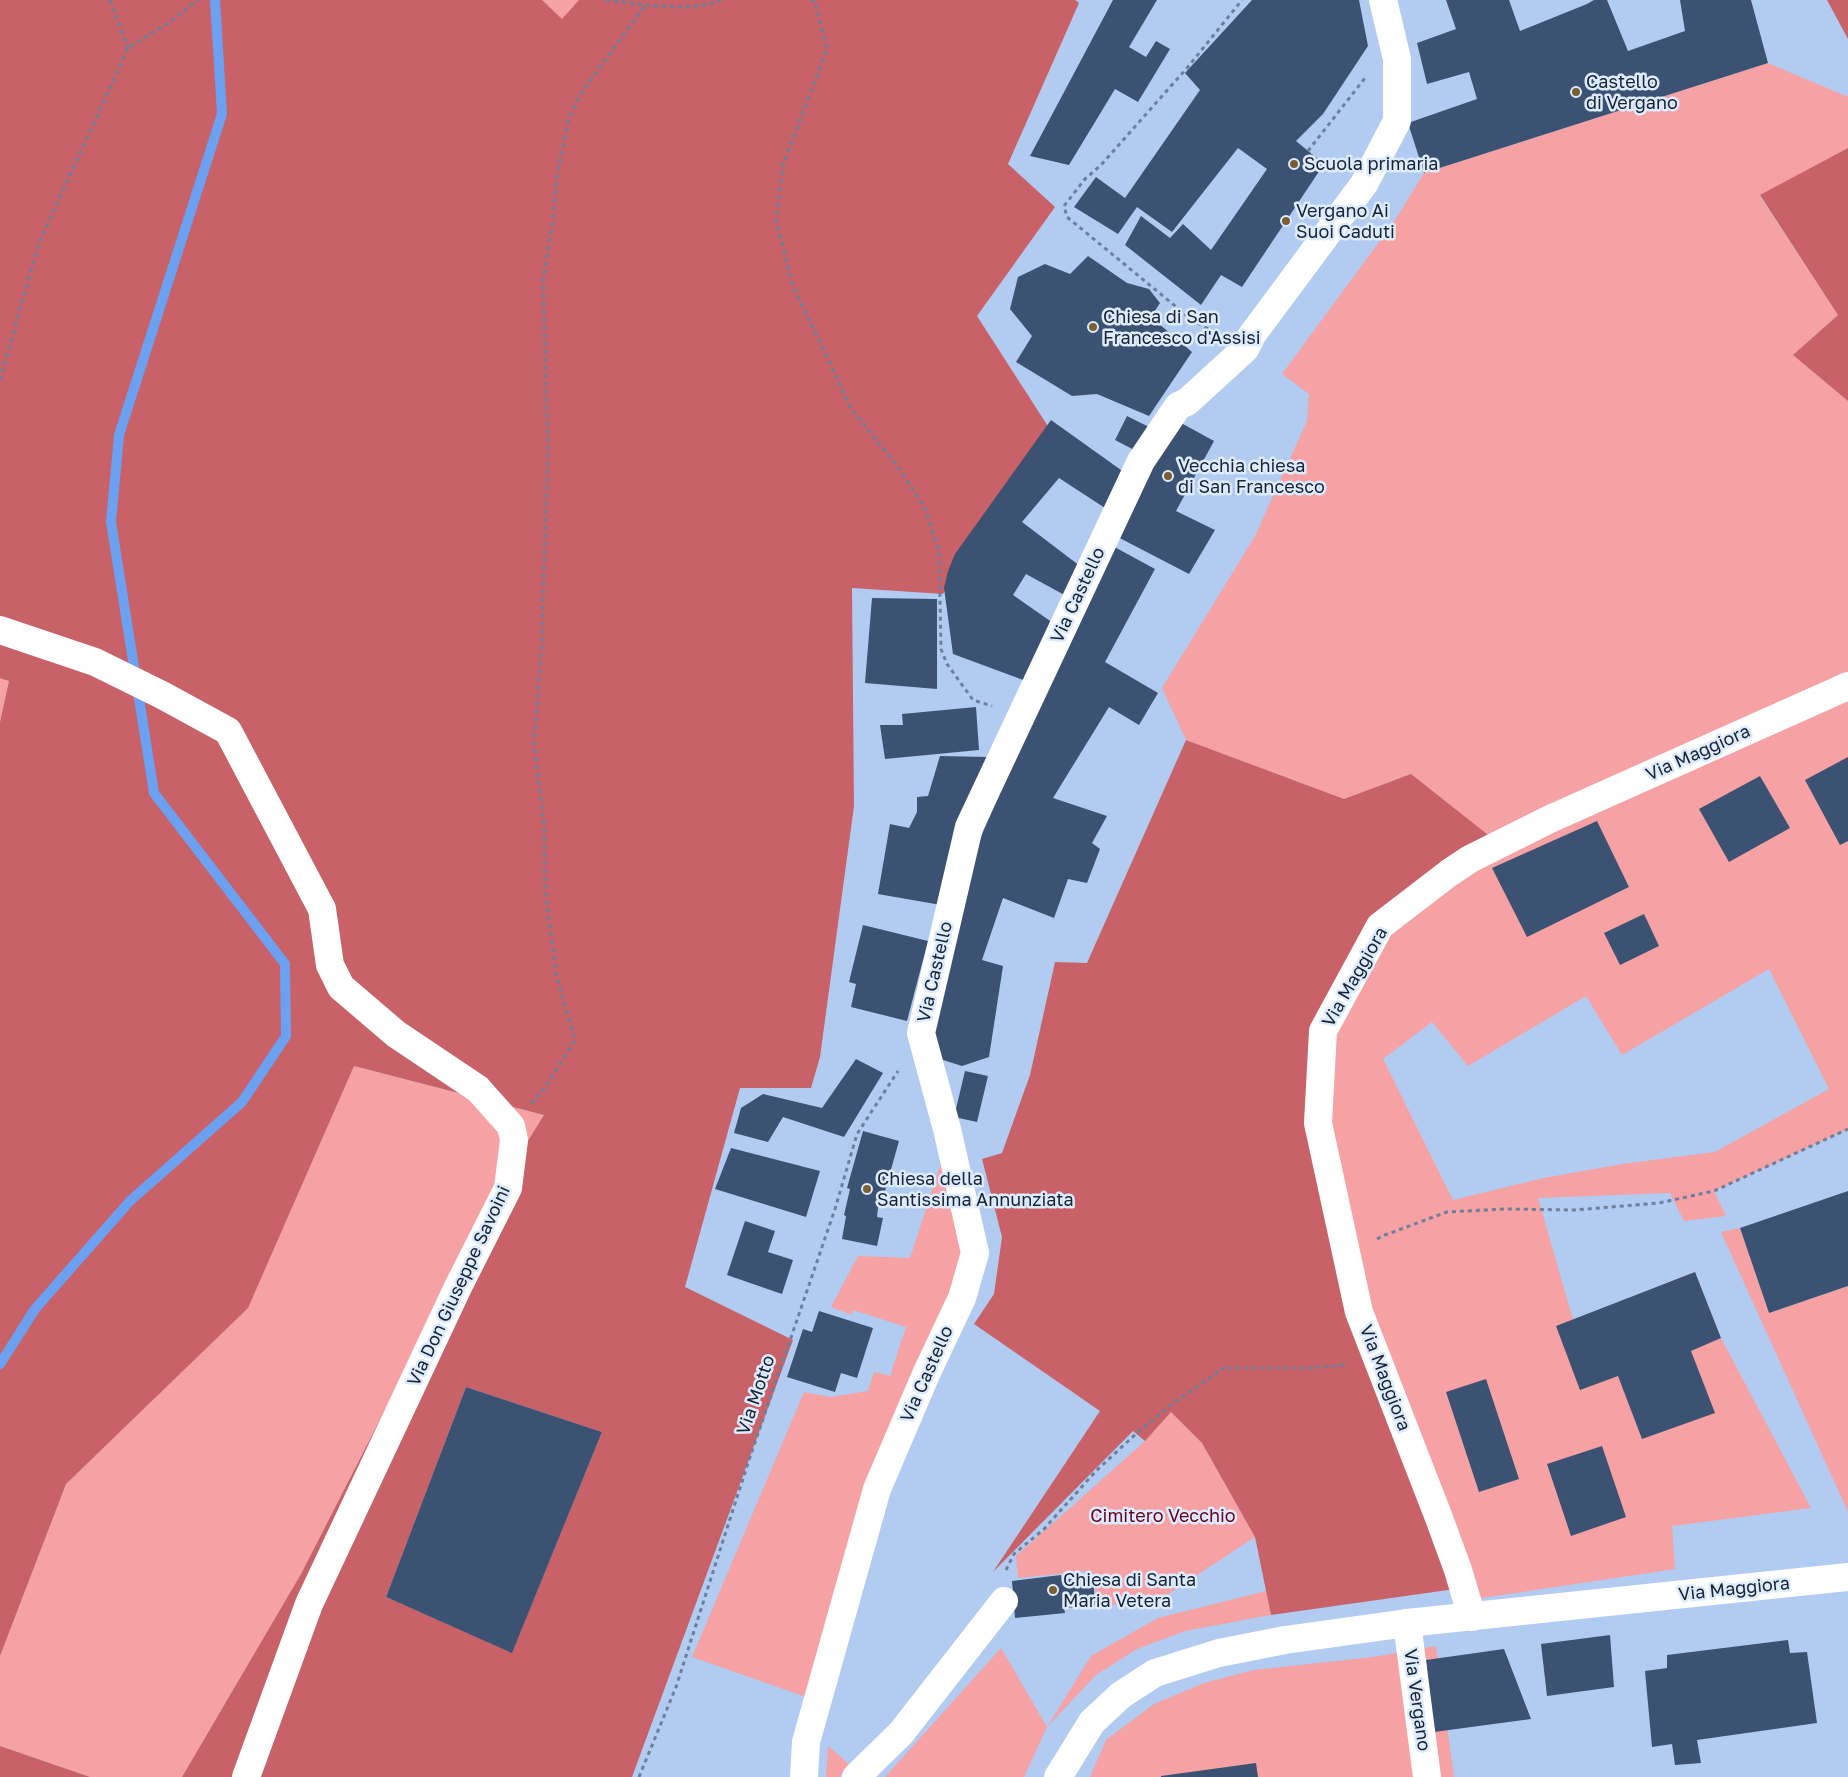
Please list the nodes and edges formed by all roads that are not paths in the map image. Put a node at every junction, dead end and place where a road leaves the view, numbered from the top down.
1 (1383, 0) edge
2 (0, 630) edge
3 (1848, 686) edge
4 (1848, 1577) edge
5 (1004, 1601) road end
6 (1472, 1616) junction
7 (1407, 1623) junction
8 (246, 1777) edge
9 (804, 1777) edge
10 (856, 1777) edge
11 (1058, 1777) edge
12 (1427, 1777) edge

1 - 9 street, Via Castello
2 - 8 street, Via Don Giuseppe Savoini
3 - 6 street, Via Maggiora
4 - 6 street, Via Maggiora
5 - 10 street
6 - 7 street, Via Maggiora
7 - 11 street, Via Maggiora
7 - 12 street, Via Vergano

